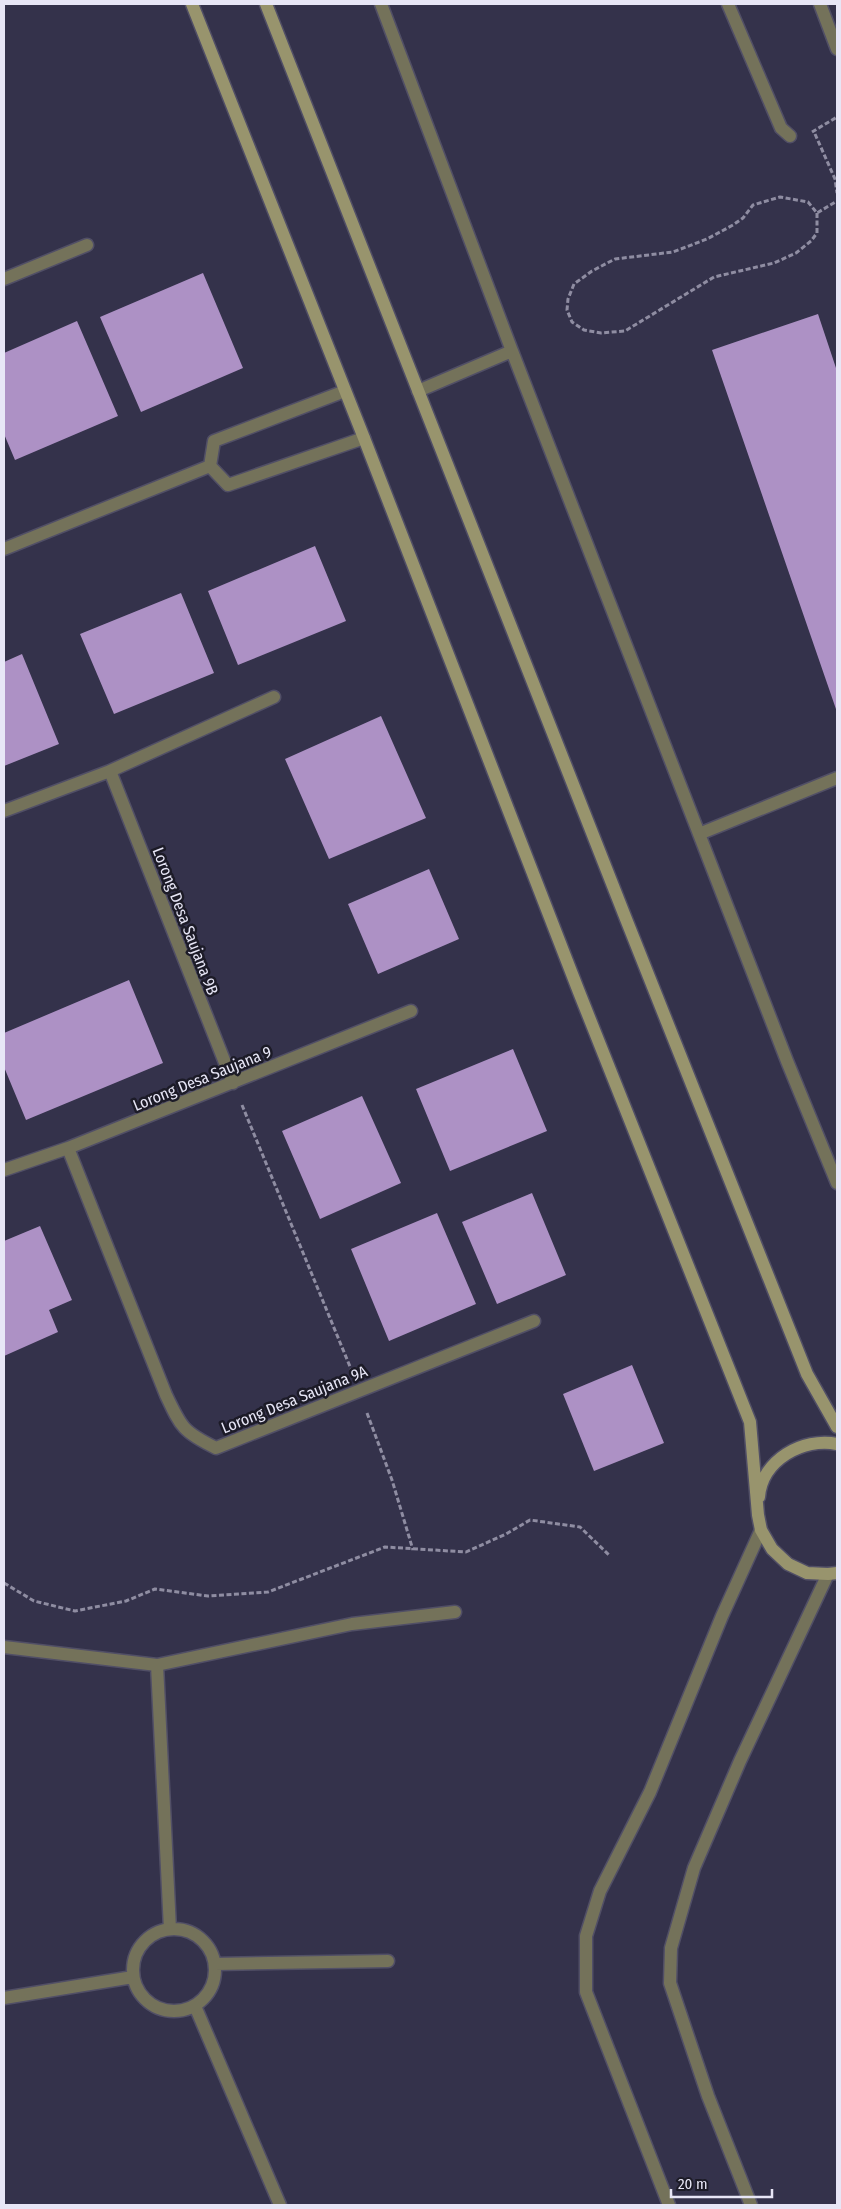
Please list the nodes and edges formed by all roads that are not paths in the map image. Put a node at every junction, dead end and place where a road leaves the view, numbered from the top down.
1 (192, 4) edge
2 (266, 4) edge
3 (381, 4) edge
4 (728, 4) edge
5 (820, 4) edge
6 (837, 49) edge
7 (790, 136) dead end
8 (87, 245) dead end
9 (4, 279) edge
10 (512, 351) junction
11 (345, 391) junction
12 (418, 392) junction
13 (364, 438) junction
14 (210, 466) junction
15 (4, 548) edge
16 (274, 697) dead end
17 (110, 771) junction
18 (837, 778) edge
19 (4, 811) edge
20 (699, 834) junction
21 (411, 1012) dead end
22 (233, 1084) junction
23 (68, 1148) junction
24 (4, 1170) edge
25 (837, 1183) edge
26 (534, 1321) dead end
27 (837, 1427) edge
28 (837, 1444) edge
29 (758, 1515) junction
30 (761, 1530) junction
31 (833, 1573) edge
32 (455, 1612) dead end
33 (4, 1647) edge
34 (157, 1665) junction
35 (170, 1929) junction
36 (388, 1960) dead end
37 (215, 1964) junction
38 (133, 1977) junction
39 (4, 1998) edge
40 (195, 2006) junction
41 (280, 2205) edge
42 (669, 2205) edge
43 (751, 2205) edge

1 - 11 street
2 - 12 street
3 - 10 street
4 - 7 street
5 - 6 street
8 - 9 street
10 - 12 street
10 - 20 street
11 - 13 street
11 - 14 street
12 - 27 street
13 - 14 street
13 - 29 street
14 - 15 street
16 - 17 street
17 - 19 street
17 - 22 street, Lorong Desa Saujana 9B
18 - 20 street
20 - 25 street
21 - 22 street, Lorong Desa Saujana 9
22 - 23 street, Lorong Desa Saujana 9
23 - 24 street, Lorong Desa Saujana 9
23 - 26 street, Lorong Desa Saujana 9A
28 - 29 street
29 - 30 street
30 - 31 street
30 - 42 street
31 - 43 street
32 - 34 street
33 - 34 street
34 - 35 street
35 - 37 street
35 - 38 street
36 - 37 street
37 - 40 street
38 - 39 street
38 - 40 street
40 - 41 street

